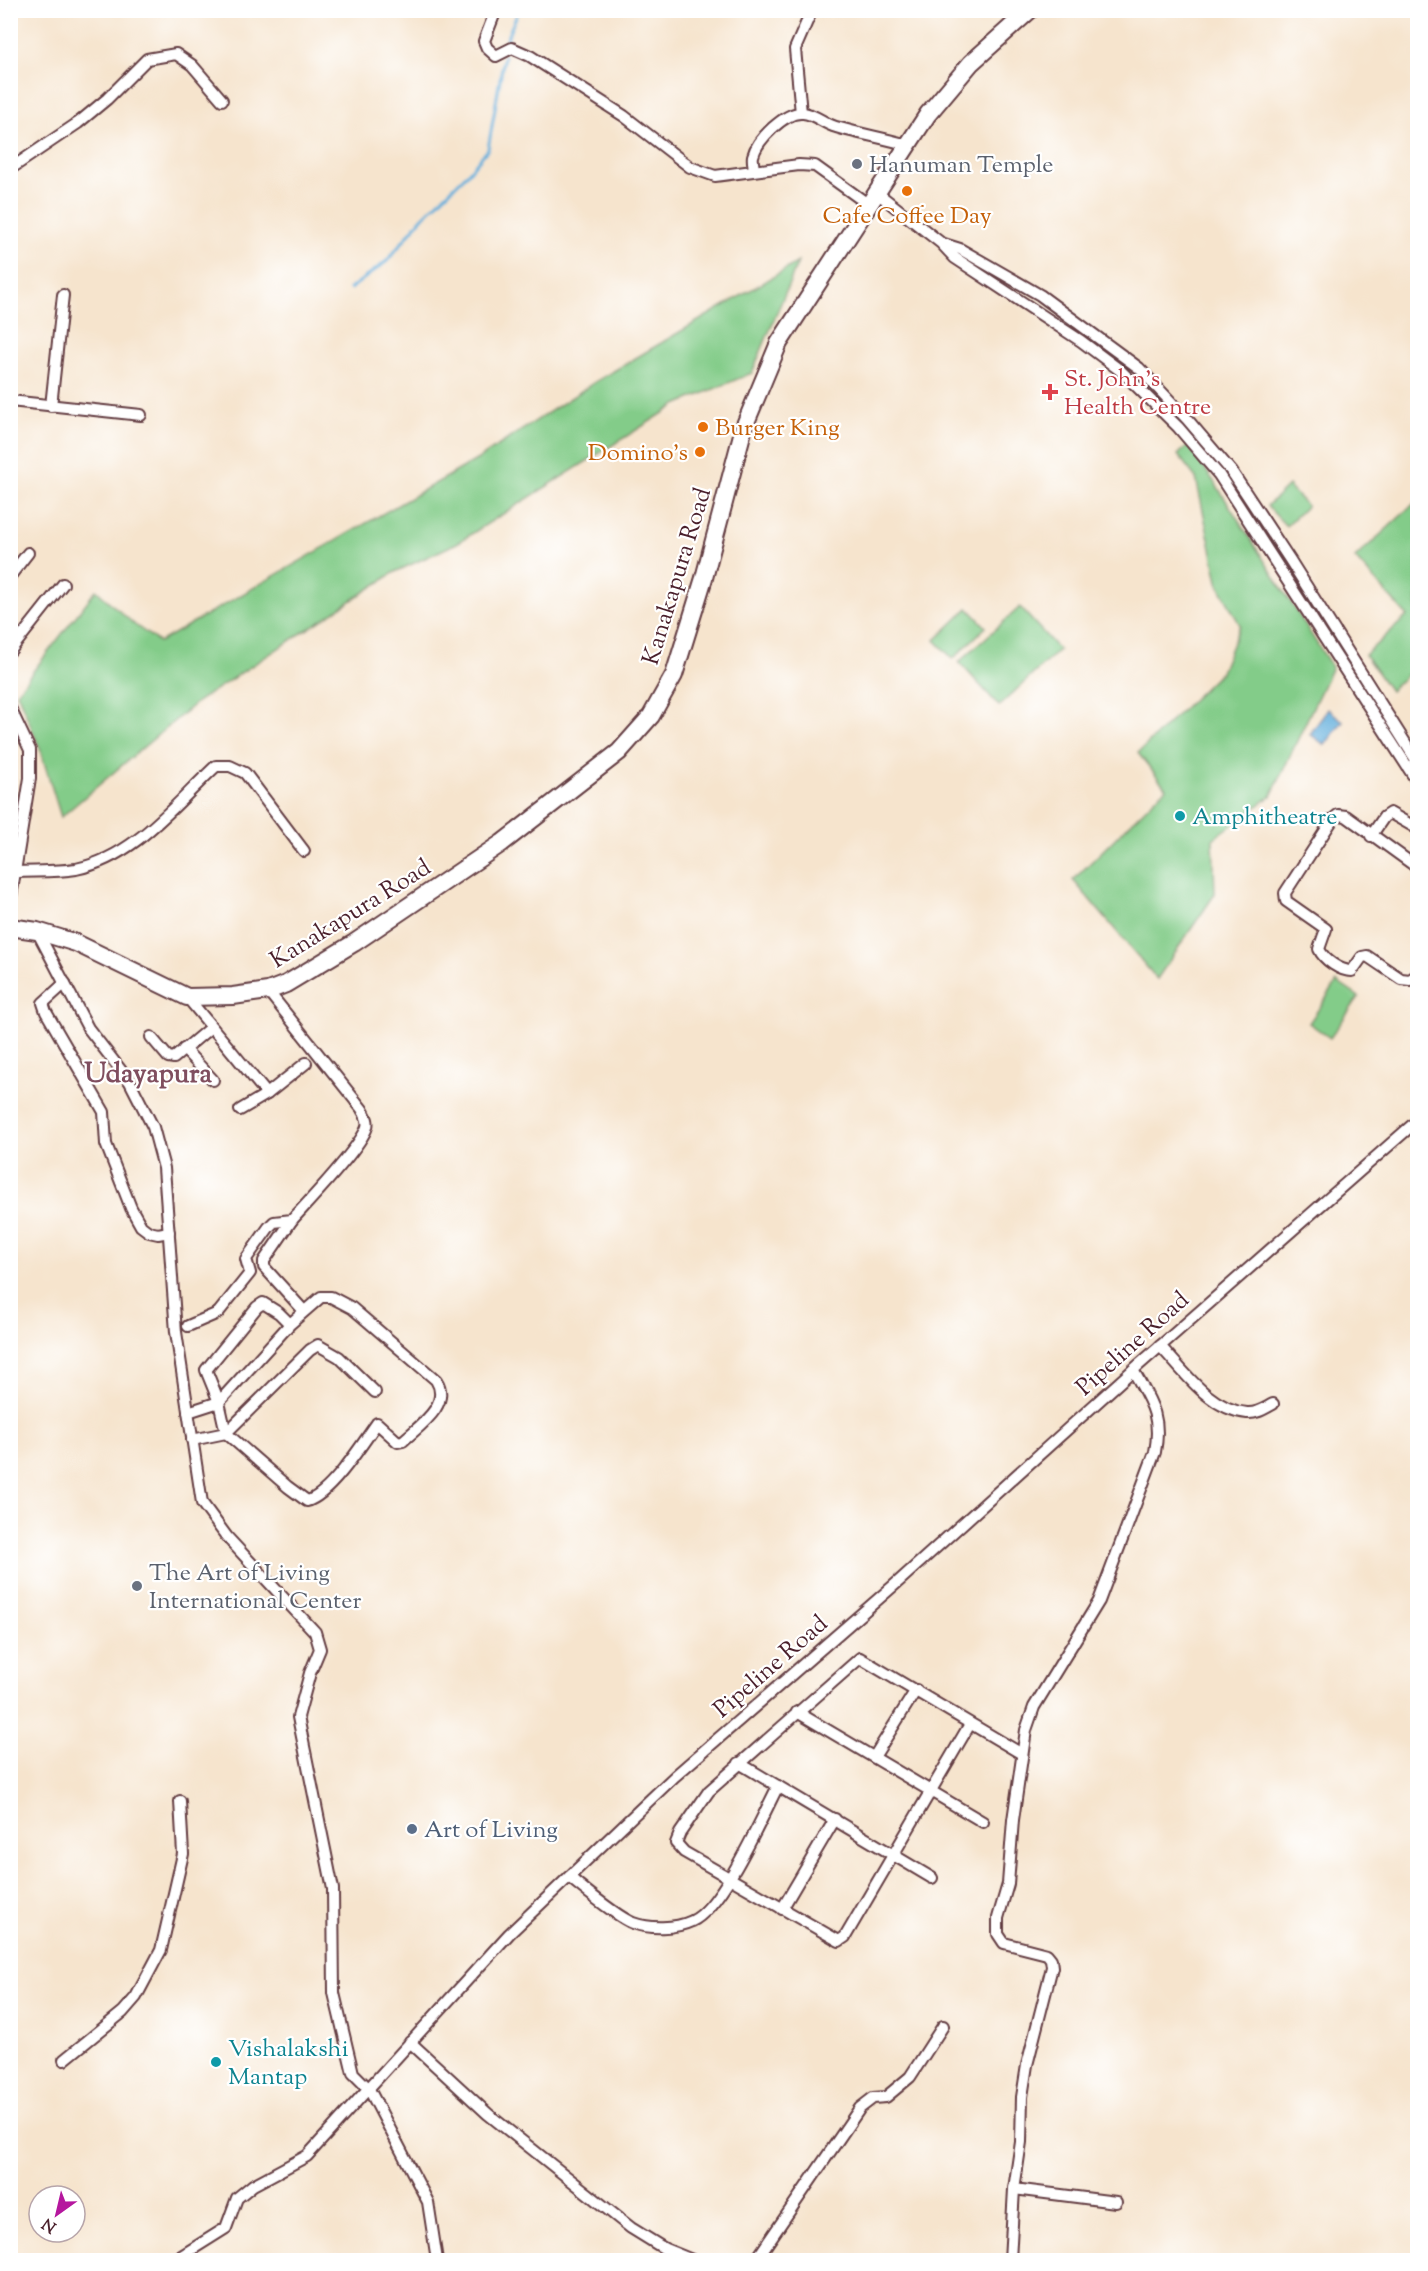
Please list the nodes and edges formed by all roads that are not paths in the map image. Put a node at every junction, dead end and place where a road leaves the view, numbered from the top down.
1 (496, 10) edge
2 (812, 10) edge
3 (1030, 10) edge
4 (222, 100) dead end
5 (801, 113) junction
6 (908, 145) junction
7 (10, 169) edge
8 (754, 170) junction
9 (872, 199) junction
10 (941, 243) junction
11 (1040, 295) junction
12 (63, 296) dead end
13 (1032, 308) junction
14 (10, 401) edge
15 (51, 406) junction
16 (141, 415) dead end
17 (1182, 423) junction
18 (28, 553) dead end
19 (10, 576) edge
20 (63, 584) dead end
21 (10, 651) edge
22 (10, 708) edge
23 (1418, 764) edge
24 (1418, 783) edge
25 (1418, 829) edge
26 (1371, 836) junction
27 (304, 851) dead end
28 (1418, 868) edge
29 (15, 872) junction
30 (10, 903) edge
31 (10, 927) edge
32 (37, 931) junction
33 (1418, 974) edge
34 (65, 983) junction
35 (268, 991) junction
36 (187, 997) junction
37 (211, 1027) junction
38 (151, 1037) dead end
39 (184, 1049) junction
40 (306, 1063) dead end
41 (213, 1080) dead end
42 (267, 1094) junction
43 (240, 1110) dead end
44 (1418, 1120) edge
45 (292, 1220) junction
46 (169, 1232) junction
47 (304, 1311) junction
48 (290, 1324) junction
49 (188, 1326) dead end
50 (1160, 1346) junction
51 (1133, 1370) junction
52 (375, 1392) dead end
53 (219, 1402) junction
54 (1273, 1404) dead end
55 (188, 1412) junction
56 (226, 1433) junction
57 (192, 1440) junction
58 (916, 1690) junction
59 (797, 1712) junction
60 (970, 1724) junction
61 (1022, 1754) junction
62 (874, 1756) junction
63 (739, 1764) junction
64 (778, 1786) junction
65 (931, 1789) junction
66 (180, 1801) dead end
67 (836, 1819) junction
68 (983, 1822) dead end
69 (894, 1854) junction
70 (569, 1877) junction
71 (729, 1878) junction
72 (932, 1878) dead end
73 (782, 1909) junction
74 (943, 2026) dead end
75 (410, 2042) junction
76 (64, 2060) dead end
77 (369, 2089) junction
78 (1014, 2189) junction
79 (1116, 2202) dead end
80 (664, 2255) edge
81 (175, 2260) edge
82 (438, 2260) edge
83 (692, 2260) edge
84 (756, 2260) edge
85 (1010, 2260) edge

1 - 8 street
2 - 5 street
3 - 6 highway, Kanakapura Road
4 - 7 street
5 - 6 street
5 - 8 street
6 - 9 highway, Kanakapura Road
8 - 9 street
9 - 10 street
9 - 35 highway, Kanakapura Road
10 - 11 street
10 - 13 street
11 - 13 street
11 - 17 street
12 - 15 street
13 - 17 street
14 - 15 street
15 - 16 street
17 - 23 street
17 - 24 street
18 - 19 street
20 - 21 street
22 - 29 street
25 - 26 street
26 - 28 street
26 - 33 street
27 - 29 street
29 - 30 street
31 - 32 highway, Kanakapura Road
32 - 34 street
32 - 36 highway, Kanakapura Road
34 - 46 street
34 - 46 street
35 - 36 highway, Kanakapura Road
35 - 45 street
36 - 37 street
37 - 39 street
37 - 42 street
38 - 39 street
39 - 41 street
40 - 42 street
42 - 43 street
44 - 50 street, Pipeline Road
45 - 47 street
45 - 49 street
46 - 55 street
47 - 48 street
47 - 56 street
48 - 53 street
48 - 53 street
50 - 51 street, Pipeline Road
50 - 54 street
51 - 61 street
51 - 70 street, Pipeline Road
52 - 56 street
53 - 55 street
53 - 56 street
55 - 57 street
56 - 57 street
57 - 77 street
58 - 59 street
58 - 60 street
58 - 62 street
59 - 62 street
59 - 63 street
60 - 61 street
60 - 65 street
61 - 78 street
62 - 65 street
63 - 64 street
63 - 71 street
64 - 67 street
64 - 71 street
65 - 68 street
65 - 69 street
66 - 76 street
67 - 69 street
67 - 73 street
69 - 72 street
69 - 73 street
70 - 71 street
70 - 75 street, Pipeline Road
71 - 73 street
74 - 84 street
75 - 77 street, Pipeline Road
75 - 80 street
77 - 81 street, Pipeline Road
77 - 82 street
78 - 79 street
78 - 85 street
80 - 83 street

